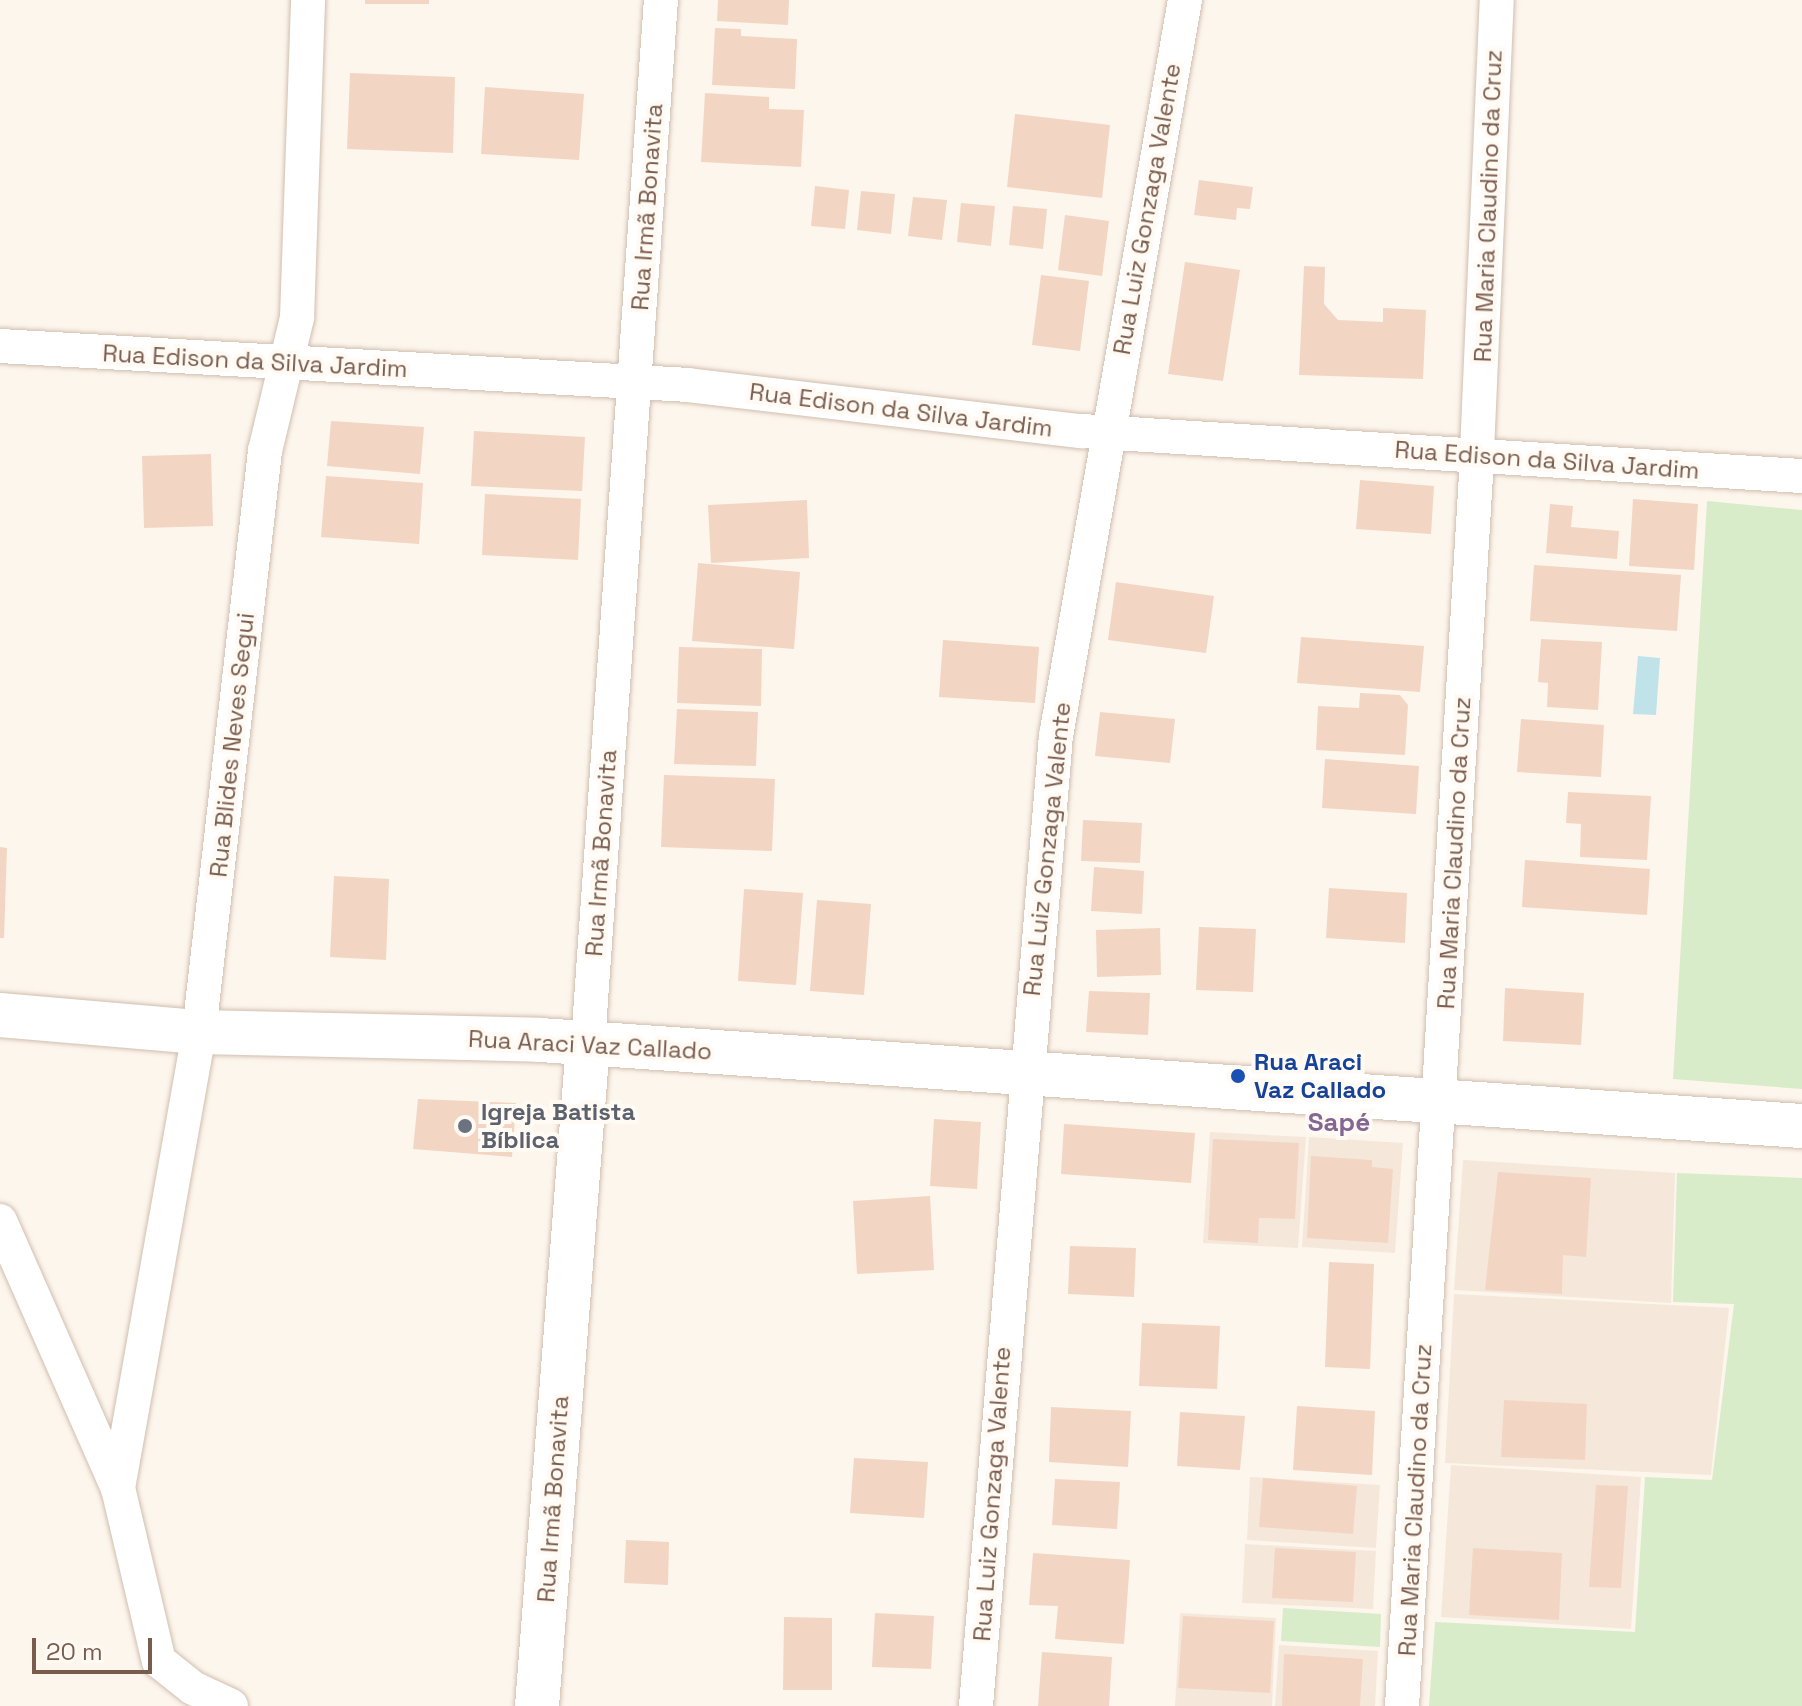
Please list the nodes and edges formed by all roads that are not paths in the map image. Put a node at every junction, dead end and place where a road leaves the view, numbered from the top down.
1 (308, 0) edge
2 (661, 0) edge
3 (1185, 0) edge
4 (1497, 0) edge
5 (0, 346) edge
6 (289, 363) junction
7 (635, 383) junction
8 (1107, 432) junction
9 (1477, 455) junction
10 (1802, 476) edge
11 (0, 1015) edge
12 (199, 1032) junction
13 (588, 1043) junction
14 (1025, 1073) junction
15 (1439, 1101) junction
16 (1802, 1126) edge
17 (0, 1221) edge
18 (118, 1488) junction
19 (231, 1706) edge
20 (537, 1706) edge
21 (976, 1706) edge
22 (1402, 1706) edge

1 - 6 street, Rua Blides Neves Segui
2 - 7 street, Rua Irmã Bonavita
3 - 8 street, Rua Luiz Gonzaga Valente
4 - 9 street, Rua Maria Claudino da Cruz
5 - 6 street, Rua Edison da Silva Jardim
6 - 7 street, Rua Edison da Silva Jardim
6 - 12 street, Rua Blides Neves Segui
7 - 8 street, Rua Edison da Silva Jardim
7 - 13 street, Rua Irmã Bonavita
8 - 9 street, Rua Edison da Silva Jardim
8 - 14 street, Rua Luiz Gonzaga Valente
9 - 10 street, Rua Edison da Silva Jardim
9 - 15 street, Rua Maria Claudino da Cruz
11 - 12 main road, Rua Araci Vaz Callado
12 - 13 main road, Rua Araci Vaz Callado
12 - 18 street, Rua Blides Neves Segui
13 - 14 main road, Rua Araci Vaz Callado
13 - 20 main road, Rua Irmã Bonavita
14 - 15 main road, Rua Araci Vaz Callado
14 - 21 street, Rua Luiz Gonzaga Valente
15 - 16 main road, Rua Araci Vaz Callado
15 - 22 street, Rua Maria Claudino da Cruz
17 - 18 street
18 - 19 street

